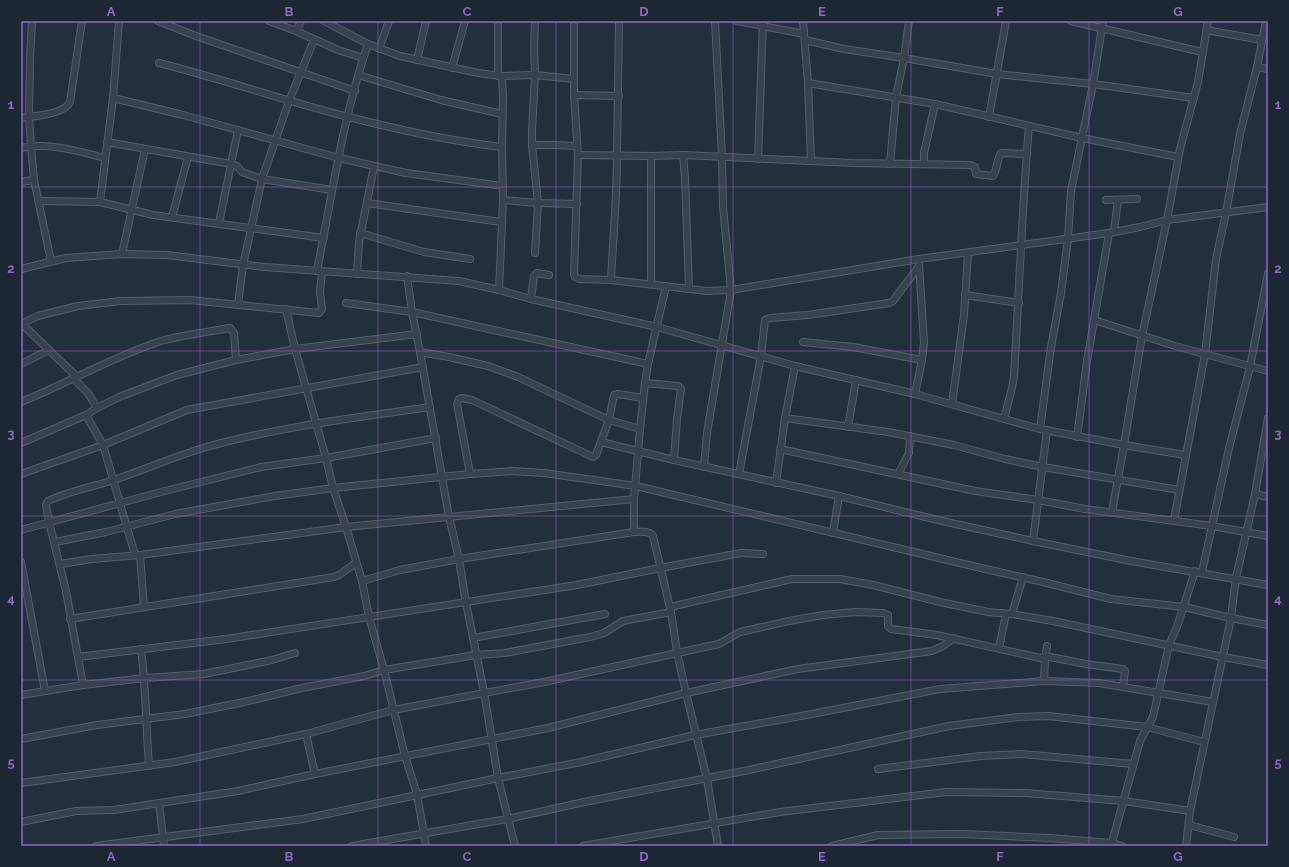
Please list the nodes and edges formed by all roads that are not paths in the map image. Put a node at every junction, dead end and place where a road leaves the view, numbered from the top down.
1 (32, 21) edge
2 (82, 21) edge
3 (119, 21) edge
4 (158, 21) edge
5 (269, 21) edge
6 (301, 21) edge
7 (324, 21) edge
8 (389, 21) edge
9 (426, 21) edge
10 (465, 21) edge
11 (498, 21) edge
12 (535, 21) edge
13 (574, 21) edge
14 (619, 21) edge
15 (715, 21) edge
16 (720, 21) edge
17 (737, 21) edge
18 (803, 21) edge
19 (909, 21) edge
20 (1006, 21) edge
21 (1071, 21) edge
22 (1208, 21) edge
23 (1266, 21) edge
24 (763, 23) edge
25 (1102, 24) edge
26 (1206, 30) junction
27 (296, 31) junction
28 (805, 37) junction
29 (314, 40) junction
30 (1262, 40) junction
31 (368, 44) junction
32 (379, 49) junction
33 (1202, 52) junction
34 (363, 58) junction
35 (904, 58) junction
36 (417, 60) junction
37 (159, 63) dead end
38 (1257, 67) junction
39 (452, 68) junction
40 (1268, 68) edge
41 (301, 72) junction
42 (997, 74) junction
43 (358, 75) junction
44 (535, 75) junction
45 (500, 76) junction
46 (574, 78) junction
47 (808, 83) junction
48 (1093, 84) junction
49 (355, 91) junction
50 (574, 95) junction
51 (618, 96) junction
52 (896, 97) junction
53 (113, 98) junction
54 (1194, 98) junction
55 (290, 101) junction
56 (935, 104) junction
57 (502, 114) junction
58 (29, 117) junction
59 (348, 117) junction
60 (989, 117) junction
61 (21, 118) edge
62 (1030, 126) junction
63 (238, 130) junction
64 (1082, 138) junction
65 (274, 141) junction
66 (107, 142) junction
67 (532, 145) junction
68 (31, 146) junction
69 (577, 146) junction
70 (502, 147) junction
71 (21, 148) edge
72 (145, 149) junction
73 (1027, 154) junction
74 (578, 155) junction
75 (683, 155) junction
76 (617, 156) junction
77 (651, 156) junction
78 (188, 157) junction
79 (722, 157) junction
80 (1178, 157) junction
81 (105, 158) junction
82 (339, 158) junction
83 (758, 159) junction
84 (810, 160) junction
85 (231, 164) junction
86 (890, 164) junction
87 (924, 164) junction
88 (374, 166) junction
89 (262, 179) junction
90 (34, 180) junction
91 (21, 182) edge
92 (503, 186) junction
93 (332, 190) junction
94 (503, 200) junction
95 (1106, 200) dead end
96 (1118, 200) junction
97 (1137, 200) dead end
98 (38, 201) junction
99 (100, 202) junction
100 (366, 203) junction
101 (538, 203) junction
102 (577, 204) junction
103 (1268, 206) edge
104 (132, 211) junction
105 (1226, 213) junction
106 (172, 217) junction
107 (1167, 220) junction
108 (501, 222) junction
109 (219, 224) junction
110 (252, 228) junction
111 (1112, 232) junction
112 (360, 234) junction
113 (324, 238) junction
114 (1068, 238) junction
115 (1021, 245) junction
116 (535, 253) dead end
117 (968, 253) junction
118 (122, 254) junction
119 (470, 259) dead end
120 (919, 259) junction
121 (51, 261) junction
122 (243, 265) junction
123 (919, 266) junction
124 (21, 269) edge
125 (320, 272) junction
126 (1268, 273) edge
127 (357, 274) junction
128 (549, 275) dead end
129 (407, 276) junction
130 (611, 280) junction
131 (651, 284) junction
132 (666, 286) junction
133 (689, 289) junction
134 (499, 290) junction
135 (731, 290) junction
136 (965, 295) junction
137 (531, 300) junction
138 (346, 303) dead end
139 (1019, 303) junction
140 (238, 305) junction
141 (286, 309) junction
142 (1261, 310) junction
143 (1268, 311) edge
144 (412, 312) junction
145 (1094, 320) junction
146 (21, 323) edge
147 (657, 327) junction
148 (417, 334) junction
149 (1142, 336) junction
150 (803, 342) dead end
151 (722, 346) junction
152 (49, 350) junction
153 (295, 350) junction
154 (420, 352) junction
155 (1205, 354) junction
156 (761, 356) junction
157 (236, 360) junction
158 (922, 360) junction
159 (21, 364) edge
160 (648, 364) junction
161 (795, 366) junction
162 (423, 367) junction
163 (1250, 367) junction
164 (1268, 371) edge
165 (75, 378) junction
166 (856, 380) junction
167 (645, 383) junction
168 (306, 388) junction
169 (915, 394) junction
170 (643, 398) junction
171 (21, 402) edge
172 (952, 404) junction
173 (430, 407) junction
174 (97, 408) junction
175 (86, 415) junction
176 (785, 418) junction
177 (1268, 418) edge
178 (1004, 419) junction
179 (610, 420) junction
180 (316, 423) junction
181 (848, 426) junction
182 (1040, 429) junction
183 (640, 430) junction
184 (1048, 430) junction
185 (910, 436) junction
186 (1077, 437) junction
187 (436, 438) junction
188 (21, 442) edge
189 (601, 442) junction
190 (103, 445) junction
191 (1124, 445) junction
192 (780, 449) junction
193 (638, 451) junction
194 (1185, 455) junction
195 (326, 458) junction
196 (674, 460) junction
197 (704, 467) junction
198 (1043, 467) junction
199 (21, 474) edge
200 (470, 474) junction
201 (739, 474) junction
202 (898, 474) junction
203 (443, 477) junction
204 (114, 480) junction
205 (1118, 480) junction
206 (776, 483) junction
207 (636, 486) junction
208 (333, 488) junction
209 (1179, 490) junction
210 (1255, 494) junction
211 (839, 496) junction
212 (1268, 497) edge
213 (634, 499) junction
214 (1038, 500) junction
215 (120, 504) junction
216 (1112, 512) junction
217 (449, 517) junction
218 (1174, 520) junction
219 (49, 522) junction
220 (1212, 526) junction
221 (128, 527) junction
222 (346, 527) junction
223 (21, 530) edge
224 (634, 532) junction
225 (833, 533) junction
226 (1247, 533) junction
227 (1268, 536) edge
228 (1033, 541) junction
229 (55, 542) junction
230 (763, 554) dead end
231 (137, 555) junction
232 (459, 559) junction
233 (21, 562) edge
234 (356, 563) junction
235 (60, 564) junction
236 (660, 568) junction
237 (1195, 571) junction
238 (1202, 572) junction
239 (1023, 577) junction
240 (1236, 578) junction
241 (362, 581) junction
242 (1268, 585) edge
243 (466, 603) junction
244 (144, 607) junction
245 (1184, 607) junction
246 (671, 610) junction
247 (605, 614) dead end
248 (1009, 614) junction
249 (369, 617) junction
250 (1231, 618) junction
251 (70, 619) junction
252 (1268, 625) edge
253 (473, 638) junction
254 (954, 638) junction
255 (1169, 645) junction
256 (1047, 646) dead end
257 (1000, 648) junction
258 (141, 649) junction
259 (677, 652) junction
260 (295, 653) dead end
261 (476, 656) junction
262 (78, 657) junction
263 (1045, 657) junction
264 (1223, 657) junction
265 (1268, 664) edge
266 (384, 670) junction
267 (145, 678) junction
268 (1044, 681) junction
269 (83, 685) junction
270 (1123, 686) junction
271 (44, 691) junction
272 (484, 692) junction
273 (1158, 692) junction
274 (686, 693) junction
275 (21, 695) edge
276 (1213, 702) junction
277 (145, 710) junction
278 (393, 710) junction
279 (146, 719) junction
280 (138, 720) junction
281 (1147, 727) junction
282 (306, 734) junction
283 (696, 735) junction
284 (21, 739) edge
285 (491, 739) junction
286 (1204, 742) junction
287 (405, 756) junction
288 (1133, 764) junction
289 (149, 766) junction
290 (878, 769) dead end
291 (314, 774) junction
292 (498, 778) junction
293 (707, 779) junction
294 (21, 783) edge
295 (417, 794) junction
296 (1124, 801) junction
297 (159, 803) junction
298 (1190, 811) junction
299 (507, 819) junction
300 (21, 822) edge
301 (715, 823) junction
302 (1189, 825) junction
303 (424, 834) junction
304 (162, 837) junction
305 (1234, 837) dead end
306 (1111, 845) edge
307 (96, 846) edge
308 (164, 846) edge
309 (352, 846) edge
310 (426, 846) edge
311 (515, 846) edge
312 (583, 846) edge
313 (718, 846) edge
314 (832, 846) edge
315 (1122, 846) edge
316 (1186, 846) edge

1 - 58 street
2 - 58 street
3 - 53 street
4 - 41 street
5 - 27 street
6 - 27 street
7 - 31 street
8 - 32 street
9 - 36 street
10 - 39 street
11 - 45 street
12 - 44 street
13 - 46 street
14 - 51 street
15 - 16 street
15 - 79 street
17 - 24 street
18 - 28 street
19 - 35 street
20 - 42 street
21 - 25 street
22 - 26 street
23 - 30 street
24 - 28 street
24 - 83 street
25 - 33 street
25 - 48 street
26 - 30 street
26 - 33 street
27 - 29 street
28 - 35 street
28 - 47 street
29 - 34 street
29 - 41 street
30 - 38 street
31 - 32 street
31 - 34 street
32 - 36 street
33 - 54 street
34 - 43 street
35 - 42 street
35 - 52 street
36 - 39 street
37 - 55 street
38 - 40 street
38 - 105 street
39 - 45 street
41 - 49 street
41 - 55 street
42 - 48 street
42 - 60 street
43 - 49 street
43 - 57 street
44 - 45 street
44 - 46 street
44 - 67 street
45 - 57 street
46 - 50 street
47 - 52 street
47 - 84 street
48 - 54 street
48 - 64 street
49 - 59 street
50 - 51 street
50 - 69 street
51 - 76 street
52 - 56 street
52 - 86 street
53 - 63 street
53 - 66 street
54 - 80 street
55 - 59 street
55 - 65 street
56 - 60 street
56 - 87 street
57 - 70 street
58 - 61 street
58 - 68 street
59 - 70 street
59 - 82 street
60 - 62 street
62 - 64 street
62 - 73 street
63 - 65 street
63 - 85 street
64 - 80 street
64 - 114 street
65 - 82 street
65 - 89 street
66 - 72 street
66 - 81 street
67 - 69 street
67 - 101 street
68 - 71 street
68 - 81 street
68 - 90 street
69 - 74 street
70 - 92 street
72 - 78 street
72 - 104 street
73 - 87 street
73 - 115 street
74 - 76 street
74 - 102 street
75 - 77 street
75 - 79 street
75 - 133 street
76 - 77 street
76 - 130 street
77 - 131 street
78 - 85 street
78 - 106 street
79 - 83 street
79 - 135 street
80 - 107 street
81 - 99 street
82 - 88 street
82 - 93 street
83 - 84 street
84 - 86 street
85 - 89 street
85 - 109 street
86 - 87 street
88 - 92 street
88 - 100 street
89 - 93 street
89 - 110 street
90 - 91 street
90 - 98 street
92 - 94 street
93 - 113 street
94 - 101 street
94 - 108 street
95 - 96 street
96 - 97 street
96 - 111 street
98 - 99 street
98 - 121 street
99 - 104 street
100 - 108 street
100 - 112 street
101 - 102 street
101 - 116 street
102 - 130 street
103 - 105 street
104 - 106 street
104 - 118 street
105 - 107 street
105 - 155 street
106 - 109 street
107 - 111 street
107 - 149 street
108 - 134 street
109 - 110 street
110 - 113 street
110 - 122 street
111 - 114 street
111 - 145 street
112 - 119 street
112 - 127 street
113 - 125 street
114 - 115 street
114 - 182 street
115 - 117 street
115 - 139 street
117 - 120 street
117 - 136 street
118 - 121 street
118 - 122 street
120 - 123 street
120 - 135 street
121 - 124 street
122 - 125 street
122 - 140 street
123 - 156 street
123 - 158 street
125 - 127 street
125 - 141 street
126 - 142 street
127 - 129 street
128 - 137 street
129 - 134 street
129 - 144 street
130 - 131 street
131 - 132 street
132 - 133 street
132 - 147 street
133 - 135 street
134 - 137 street
135 - 151 street
136 - 139 street
136 - 172 street
137 - 147 street
138 - 144 street
139 - 178 street
140 - 141 street
140 - 146 street
141 - 153 street
142 - 143 street
142 - 163 street
144 - 148 street
144 - 160 street
145 - 149 street
145 - 186 street
146 - 152 street
147 - 151 street
147 - 160 street
148 - 153 street
148 - 154 street
149 - 155 street
149 - 191 street
150 - 158 street
151 - 156 street
151 - 197 street
152 - 159 street
152 - 165 street
153 - 157 street
153 - 168 street
154 - 162 street
154 - 179 street
155 - 163 street
155 - 194 street
156 - 161 street
156 - 201 street
157 - 165 street
157 - 174 street
158 - 169 street
160 - 167 street
161 - 166 street
161 - 176 street
162 - 168 street
162 - 173 street
163 - 164 street
163 - 220 street
165 - 171 street
165 - 174 street
166 - 169 street
166 - 181 street
167 - 170 street
167 - 196 street
168 - 180 street
168 - 190 street
169 - 172 street
170 - 179 street
170 - 183 street
172 - 178 street
173 - 180 street
173 - 187 street
174 - 175 street
175 - 188 street
175 - 190 street
176 - 181 street
176 - 192 street
177 - 210 street
178 - 182 street
179 - 183 street
179 - 189 street
180 - 195 street
180 - 204 street
181 - 185 street
182 - 184 street
183 - 193 street
184 - 186 street
184 - 198 street
185 - 198 street
185 - 202 street
186 - 191 street
187 - 195 street
187 - 203 street
189 - 193 street
189 - 200 street
190 - 199 street
190 - 204 street
191 - 194 street
191 - 205 street
192 - 202 street
192 - 206 street
193 - 196 street
193 - 207 street
194 - 209 street
195 - 208 street
195 - 215 street
196 - 197 street
197 - 201 street
198 - 205 street
198 - 214 street
200 - 203 street
200 - 207 street
201 - 206 street
202 - 214 street
203 - 208 street
203 - 217 street
204 - 215 street
204 - 219 street
205 - 209 street
205 - 216 street
206 - 211 street
207 - 213 street
207 - 225 street
208 - 221 street
208 - 222 street
209 - 218 street
210 - 212 street
210 - 226 street
211 - 225 street
211 - 228 street
213 - 217 street
213 - 224 street
214 - 216 street
214 - 228 street
215 - 219 street
215 - 221 street
216 - 218 street
217 - 222 street
217 - 232 street
218 - 220 street
219 - 223 street
219 - 229 street
220 - 226 street
220 - 238 street
221 - 229 street
221 - 231 street
222 - 231 street
222 - 234 street
224 - 232 street
224 - 236 street
225 - 239 street
226 - 227 street
226 - 240 street
228 - 237 street
229 - 235 street
230 - 236 street
231 - 235 street
231 - 244 street
232 - 241 street
232 - 243 street
233 - 271 street
234 - 241 street
234 - 244 street
235 - 251 street
236 - 243 street
236 - 246 street
237 - 238 street
237 - 245 street
238 - 240 street
239 - 245 street
239 - 248 street
240 - 242 street
240 - 250 street
241 - 249 street
243 - 249 street
243 - 253 street
244 - 251 street
245 - 250 street
245 - 255 street
246 - 248 street
246 - 259 street
246 - 261 street
247 - 253 street
248 - 255 street
248 - 257 street
249 - 258 street
249 - 266 street
250 - 252 street
250 - 264 street
251 - 262 street
253 - 261 street
254 - 257 street
254 - 259 street
254 - 274 street
255 - 264 street
255 - 273 street
256 - 263 street
257 - 263 street
258 - 262 street
258 - 267 street
259 - 272 street
259 - 274 street
260 - 267 street
261 - 266 street
261 - 272 street
262 - 269 street
263 - 268 street
263 - 270 street
264 - 265 street
264 - 276 street
266 - 278 street
266 - 279 street
267 - 269 street
267 - 277 street
268 - 270 street
268 - 283 street
269 - 271 street
270 - 273 street
271 - 275 street
272 - 278 street
272 - 285 street
273 - 276 street
273 - 281 street
274 - 283 street
274 - 285 street
276 - 286 street
277 - 279 street
277 - 280 street
278 - 282 street
278 - 287 street
279 - 280 street
279 - 289 street
280 - 284 street
281 - 286 street
281 - 288 street
281 - 293 street
282 - 289 street
282 - 291 street
283 - 292 street
283 - 293 street
285 - 287 street
285 - 292 street
286 - 298 street
287 - 291 street
287 - 295 street
288 - 290 street
288 - 296 street
289 - 294 street
291 - 297 street
292 - 295 street
292 - 299 street
293 - 299 street
293 - 301 street
295 - 303 street
295 - 304 street
296 - 298 street
296 - 301 street
296 - 306 street
297 - 300 street
297 - 304 street
298 - 302 street
299 - 303 street
299 - 311 street
301 - 312 street
301 - 313 street
302 - 305 street
302 - 316 street
303 - 309 street
303 - 310 street
304 - 307 street
304 - 308 street
306 - 314 street
306 - 315 street

